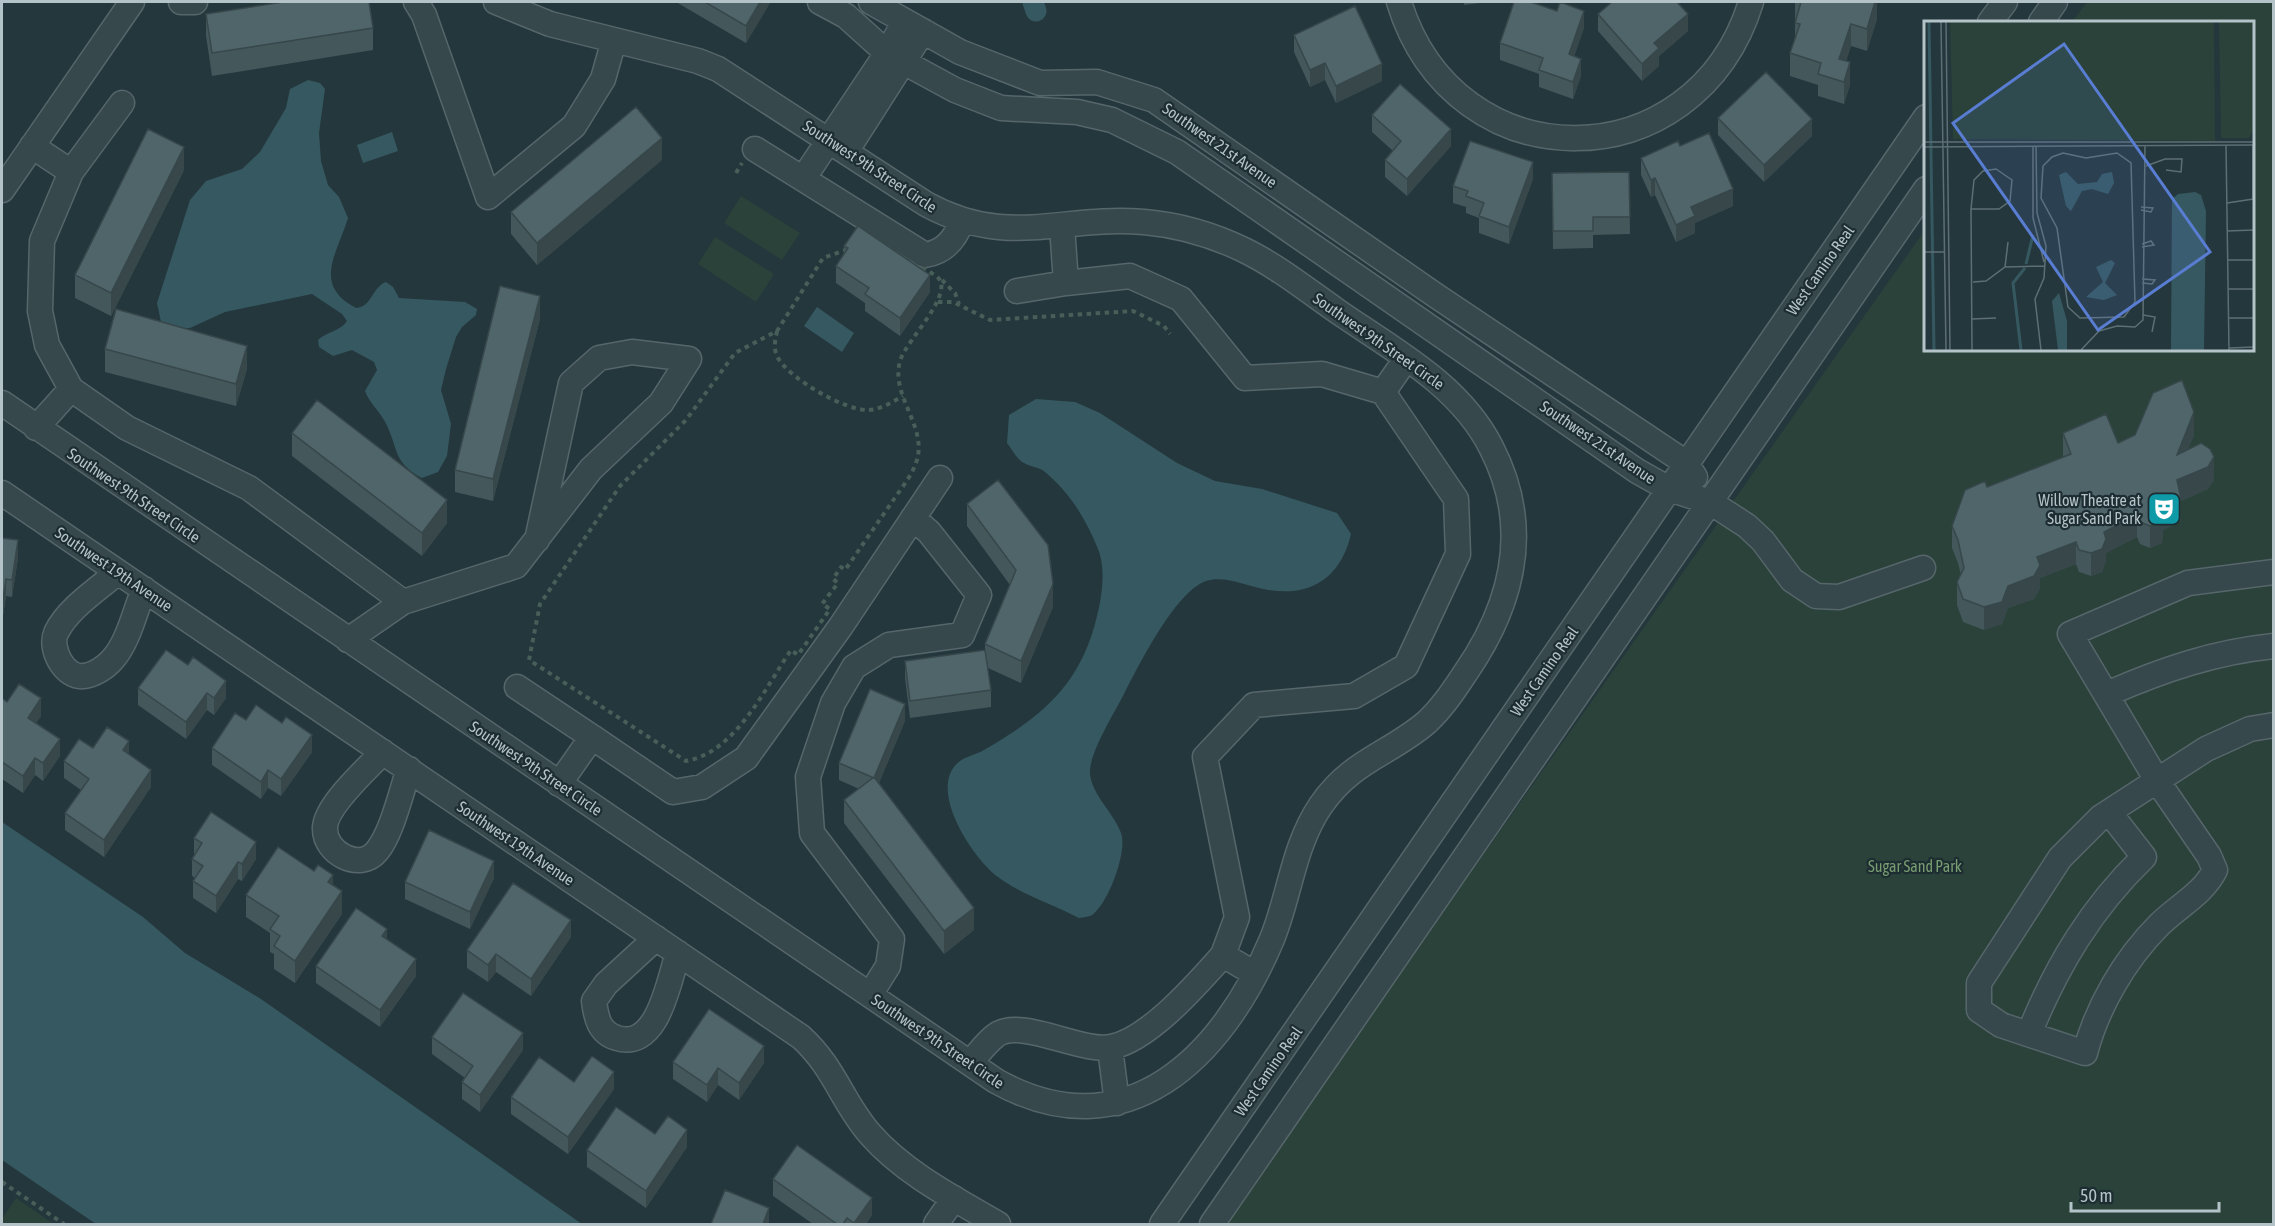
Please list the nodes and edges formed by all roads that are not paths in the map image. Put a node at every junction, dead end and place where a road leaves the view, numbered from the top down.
1 (132, 2) edge
2 (181, 2) edge
3 (195, 2) edge
4 (416, 2) edge
5 (496, 2) edge
6 (820, 2) edge
7 (871, 2) edge
8 (1399, 2) edge
9 (1751, 2) edge
10 (2005, 2) edge
11 (2055, 2) edge
12 (1991, 21) edge
13 (2042, 21) edge
14 (914, 26) junction
15 (614, 40) junction
16 (895, 57) junction
17 (122, 103) dead end
18 (1924, 120) edge
19 (838, 145) junction
20 (32, 146) junction
21 (755, 149) dead end
22 (71, 172) junction
23 (803, 179) junction
24 (2, 190) edge
25 (1924, 192) edge
26 (962, 221) junction
27 (1062, 226) junction
28 (1066, 283) junction
29 (1017, 291) dead end
30 (1406, 359) junction
31 (71, 389) junction
32 (1383, 392) junction
33 (2, 403) edge
34 (36, 428) junction
35 (1686, 463) junction
36 (940, 478) dead end
37 (1669, 489) junction
38 (2, 493) edge
39 (1710, 502) junction
40 (913, 518) junction
41 (537, 540) junction
42 (1923, 568) dead end
43 (118, 572) junction
44 (2274, 572) edge
45 (144, 589) junction
46 (404, 602) junction
47 (348, 640) junction
48 (2274, 646) edge
49 (517, 687) dead end
50 (2107, 694) junction
51 (2274, 725) edge
52 (592, 737) junction
53 (383, 752) junction
54 (408, 769) junction
55 (2158, 782) junction
56 (559, 784) junction
57 (2109, 812) junction
58 (656, 938) junction
59 (678, 953) junction
60 (1224, 955) junction
61 (1255, 974) junction
62 (870, 995) junction
63 (2029, 1034) junction
64 (1110, 1048) junction
65 (970, 1063) junction
66 (1117, 1103) junction
67 (954, 1198) junction
68 (936, 1224) edge
69 (998, 1224) edge
70 (1162, 1224) edge
71 (1212, 1224) edge

1 - 20 street
2 - 3 street
4 - 15 street
5 - 15 street, Southwest 9th Street Circle
6 - 16 street, Southwest 21st Avenue
7 - 14 street, Southwest 21st Avenue
8 - 9 street
10 - 12 street
11 - 13 street
14 - 16 street
14 - 35 street, Southwest 21st Avenue
15 - 19 street, Southwest 9th Street Circle
16 - 19 street
16 - 37 street, Southwest 21st Avenue
17 - 22 street
18 - 35 street, West Camino Real
19 - 23 street
19 - 26 street, Southwest 9th Street Circle
20 - 22 street
20 - 24 street
21 - 23 street
22 - 31 street
23 - 26 street
25 - 39 street
26 - 27 street, Southwest 9th Street Circle
27 - 28 street
27 - 30 street, Southwest 9th Street Circle
28 - 29 street
28 - 32 street
30 - 32 street
30 - 61 street, Southwest 9th Street Circle
31 - 34 street
31 - 46 street
32 - 60 street
33 - 34 street, Southwest 9th Street Circle
34 - 47 street, Southwest 9th Street Circle
35 - 37 street, West Camino Real
35 - 39 street, Southwest 21st Avenue
36 - 40 street
37 - 39 street, Southwest 21st Avenue
37 - 70 street, West Camino Real
38 - 43 street, Southwest 19th Avenue
39 - 42 street
39 - 71 street
40 - 52 street
40 - 62 street
41 - 41 street
41 - 46 street
43 - 45 street, Southwest 19th Avenue
43 - 45 street
44 - 50 street
45 - 53 street, Southwest 19th Avenue
46 - 47 street
47 - 56 street, Southwest 9th Street Circle
48 - 50 street
49 - 52 street
50 - 55 street
51 - 55 street
52 - 56 street
53 - 54 street, Southwest 19th Avenue
53 - 54 street
54 - 58 street, Southwest 19th Avenue
55 - 57 street
55 - 63 street
56 - 62 street, Southwest 9th Street Circle
57 - 63 street
57 - 63 street
58 - 59 street, Southwest 19th Avenue
58 - 59 street
59 - 67 street, Southwest 19th Avenue
60 - 61 street
60 - 64 street
61 - 66 street, Southwest 9th Street Circle
62 - 65 street, Southwest 9th Street Circle
64 - 65 street
64 - 66 street
65 - 66 street, Southwest 9th Street Circle
67 - 68 street
67 - 69 street, Southwest 19th Avenue

